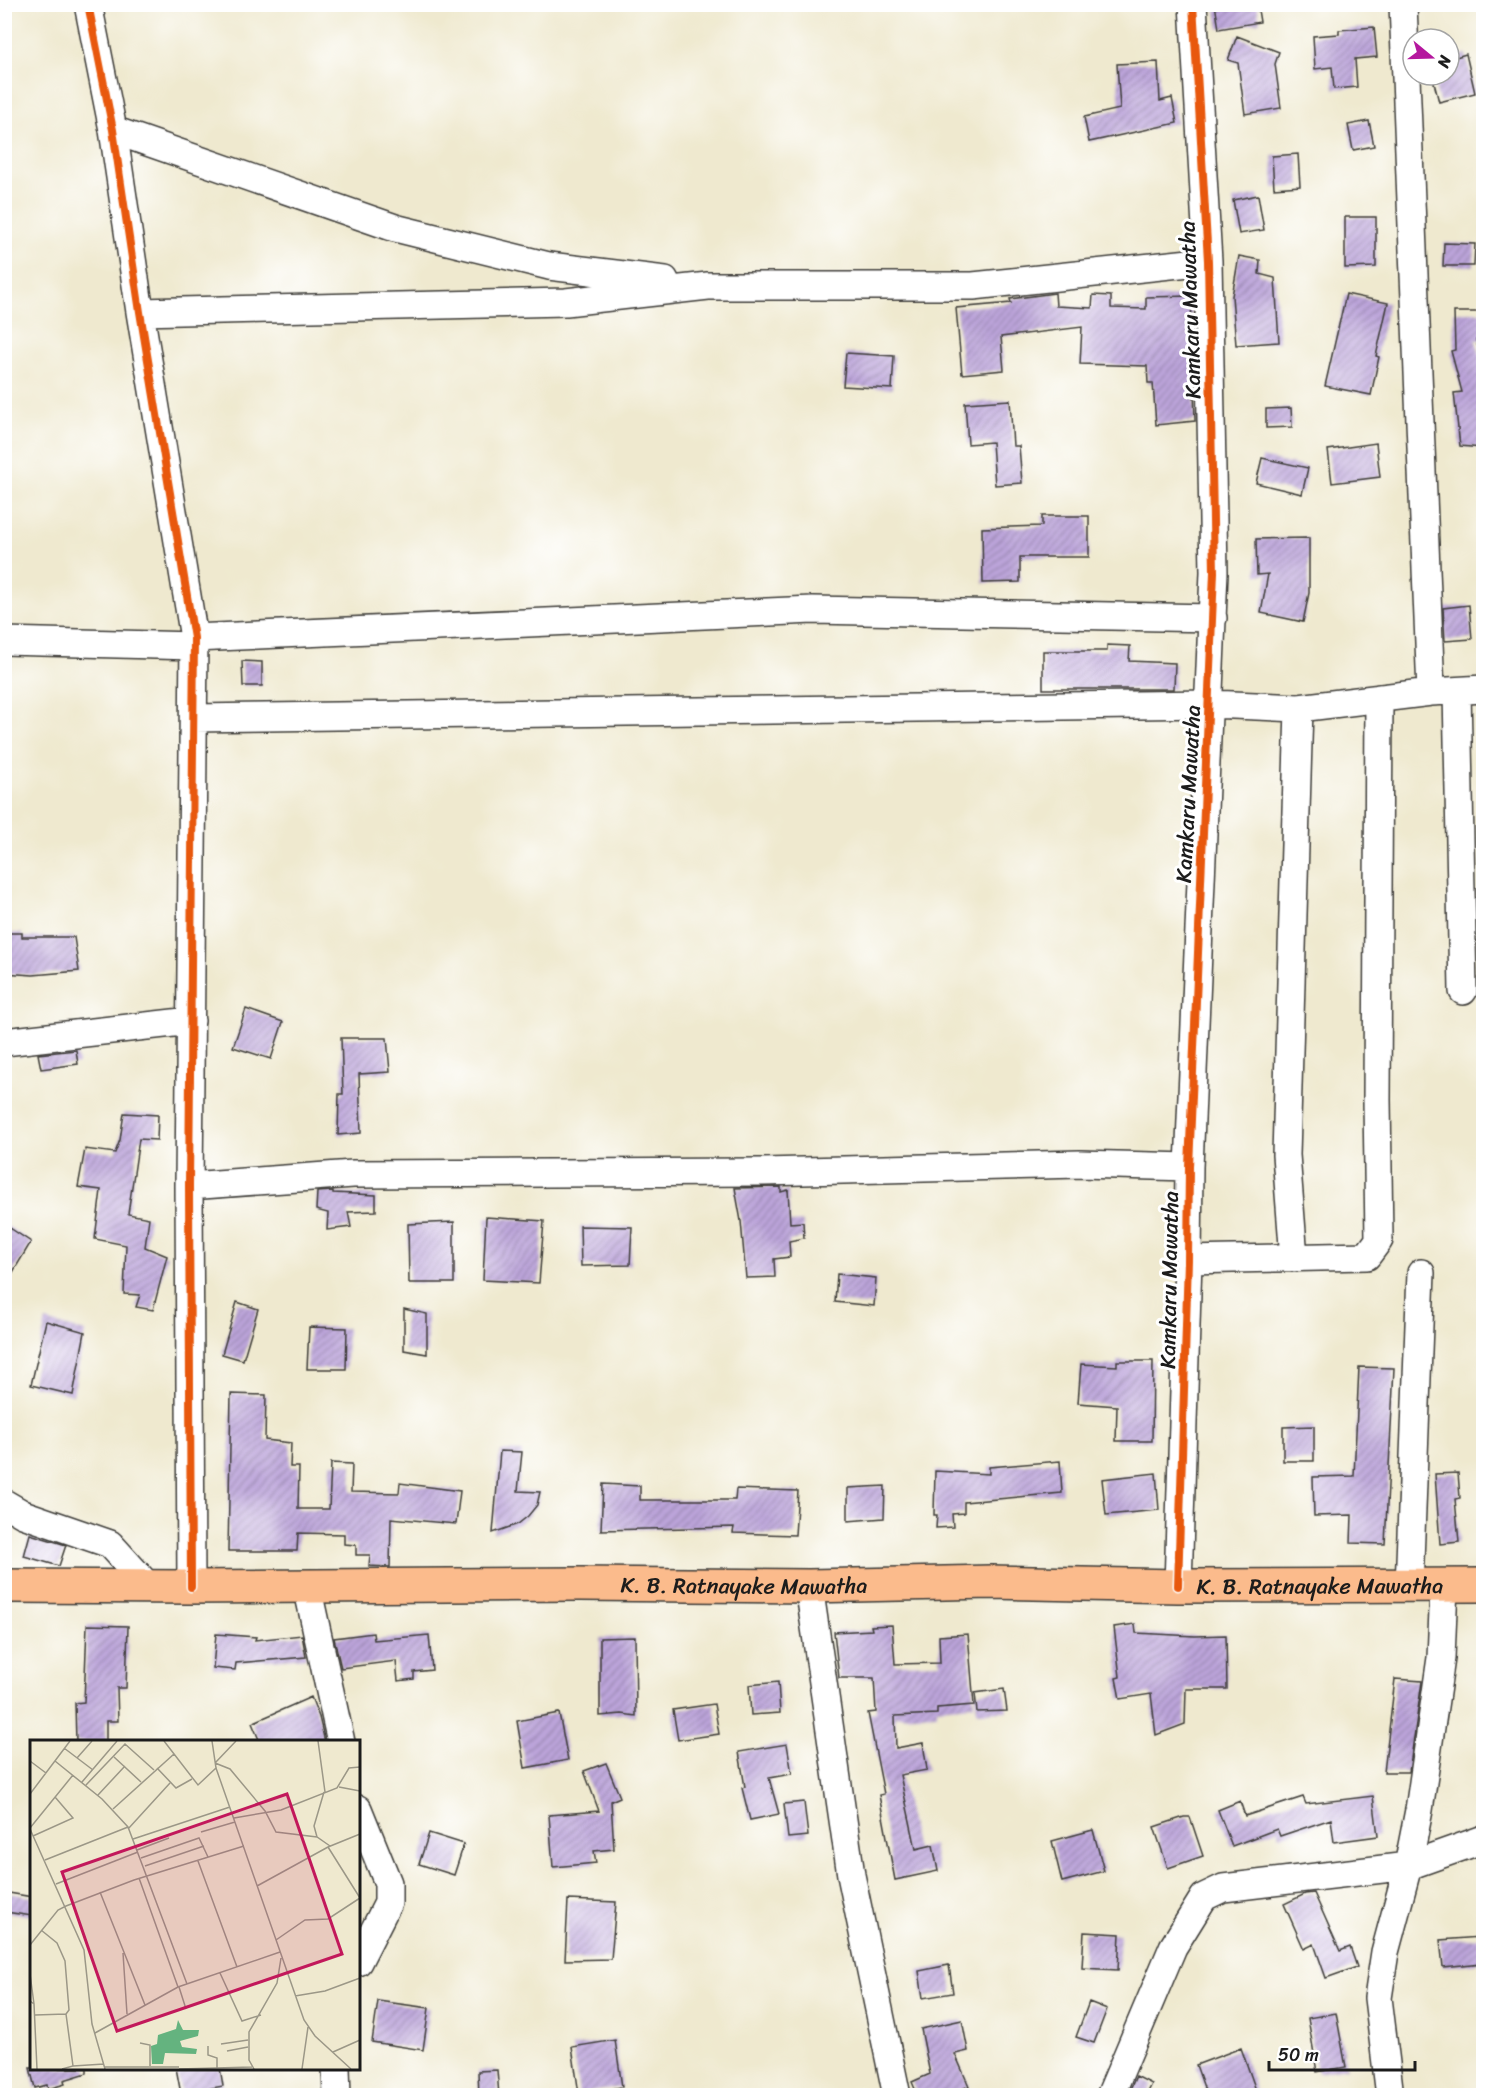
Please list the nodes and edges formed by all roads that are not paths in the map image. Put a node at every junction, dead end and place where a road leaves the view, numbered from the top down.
1 (88, 4) edge
2 (1193, 4) edge
3 (1403, 4) edge
4 (114, 130) junction
5 (1208, 261) junction
6 (708, 286) junction
7 (140, 312) junction
8 (1213, 618) junction
9 (4, 641) edge
10 (194, 642) junction
11 (1457, 691) edge
12 (1379, 698) junction
13 (1210, 704) junction
14 (1299, 708) junction
15 (194, 718) junction
16 (1463, 991) dead end
17 (191, 1021) junction
18 (4, 1042) edge
19 (1189, 1167) junction
20 (189, 1186) junction
21 (1294, 1258) junction
22 (1188, 1260) junction
23 (1421, 1273) dead end
24 (4, 1503) edge
25 (1484, 1585) edge
26 (4, 1586) edge
27 (307, 1586) junction
28 (809, 1586) junction
29 (1178, 1586) junction
30 (1444, 1586) junction
31 (149, 1587) junction
32 (191, 1587) junction
33 (1409, 1587) junction
34 (341, 1740) edge
35 (360, 1814) edge
36 (1484, 1839) edge
37 (1408, 1866) junction
38 (360, 1958) edge
39 (336, 2070) edge
40 (337, 2096) edge
41 (897, 2096) edge
42 (1110, 2096) edge
43 (1390, 2096) edge

1 - 4 street
2 - 5 street, Kamkaru Mawatha
3 - 11 street
4 - 6 street
4 - 7 street
5 - 6 street
5 - 8 street, Kamkaru Mawatha
6 - 7 street
7 - 10 street
8 - 10 street
8 - 13 street, Kamkaru Mawatha
9 - 10 street
10 - 15 street
11 - 12 street
11 - 16 street
12 - 14 street
12 - 21 street
13 - 14 street
13 - 15 street
13 - 19 street, Kamkaru Mawatha
14 - 21 street
15 - 17 street
17 - 18 street
17 - 20 street
19 - 20 street
19 - 22 street, Kamkaru Mawatha
20 - 32 street
21 - 22 street
22 - 29 street, Kamkaru Mawatha
23 - 33 street
24 - 31 street
25 - 30 highway, K. B. Ratnayake Mawatha
26 - 31 highway, K. B. Ratnayake Mawatha
27 - 28 highway, K. B. Ratnayake Mawatha
27 - 32 highway, K. B. Ratnayake Mawatha
27 - 34 street
28 - 29 highway, K. B. Ratnayake Mawatha
28 - 41 street
29 - 33 highway, K. B. Ratnayake Mawatha
30 - 33 highway, K. B. Ratnayake Mawatha
30 - 37 street
31 - 32 highway, K. B. Ratnayake Mawatha
35 - 38 street
36 - 37 street
37 - 42 street
37 - 43 street
39 - 40 street

